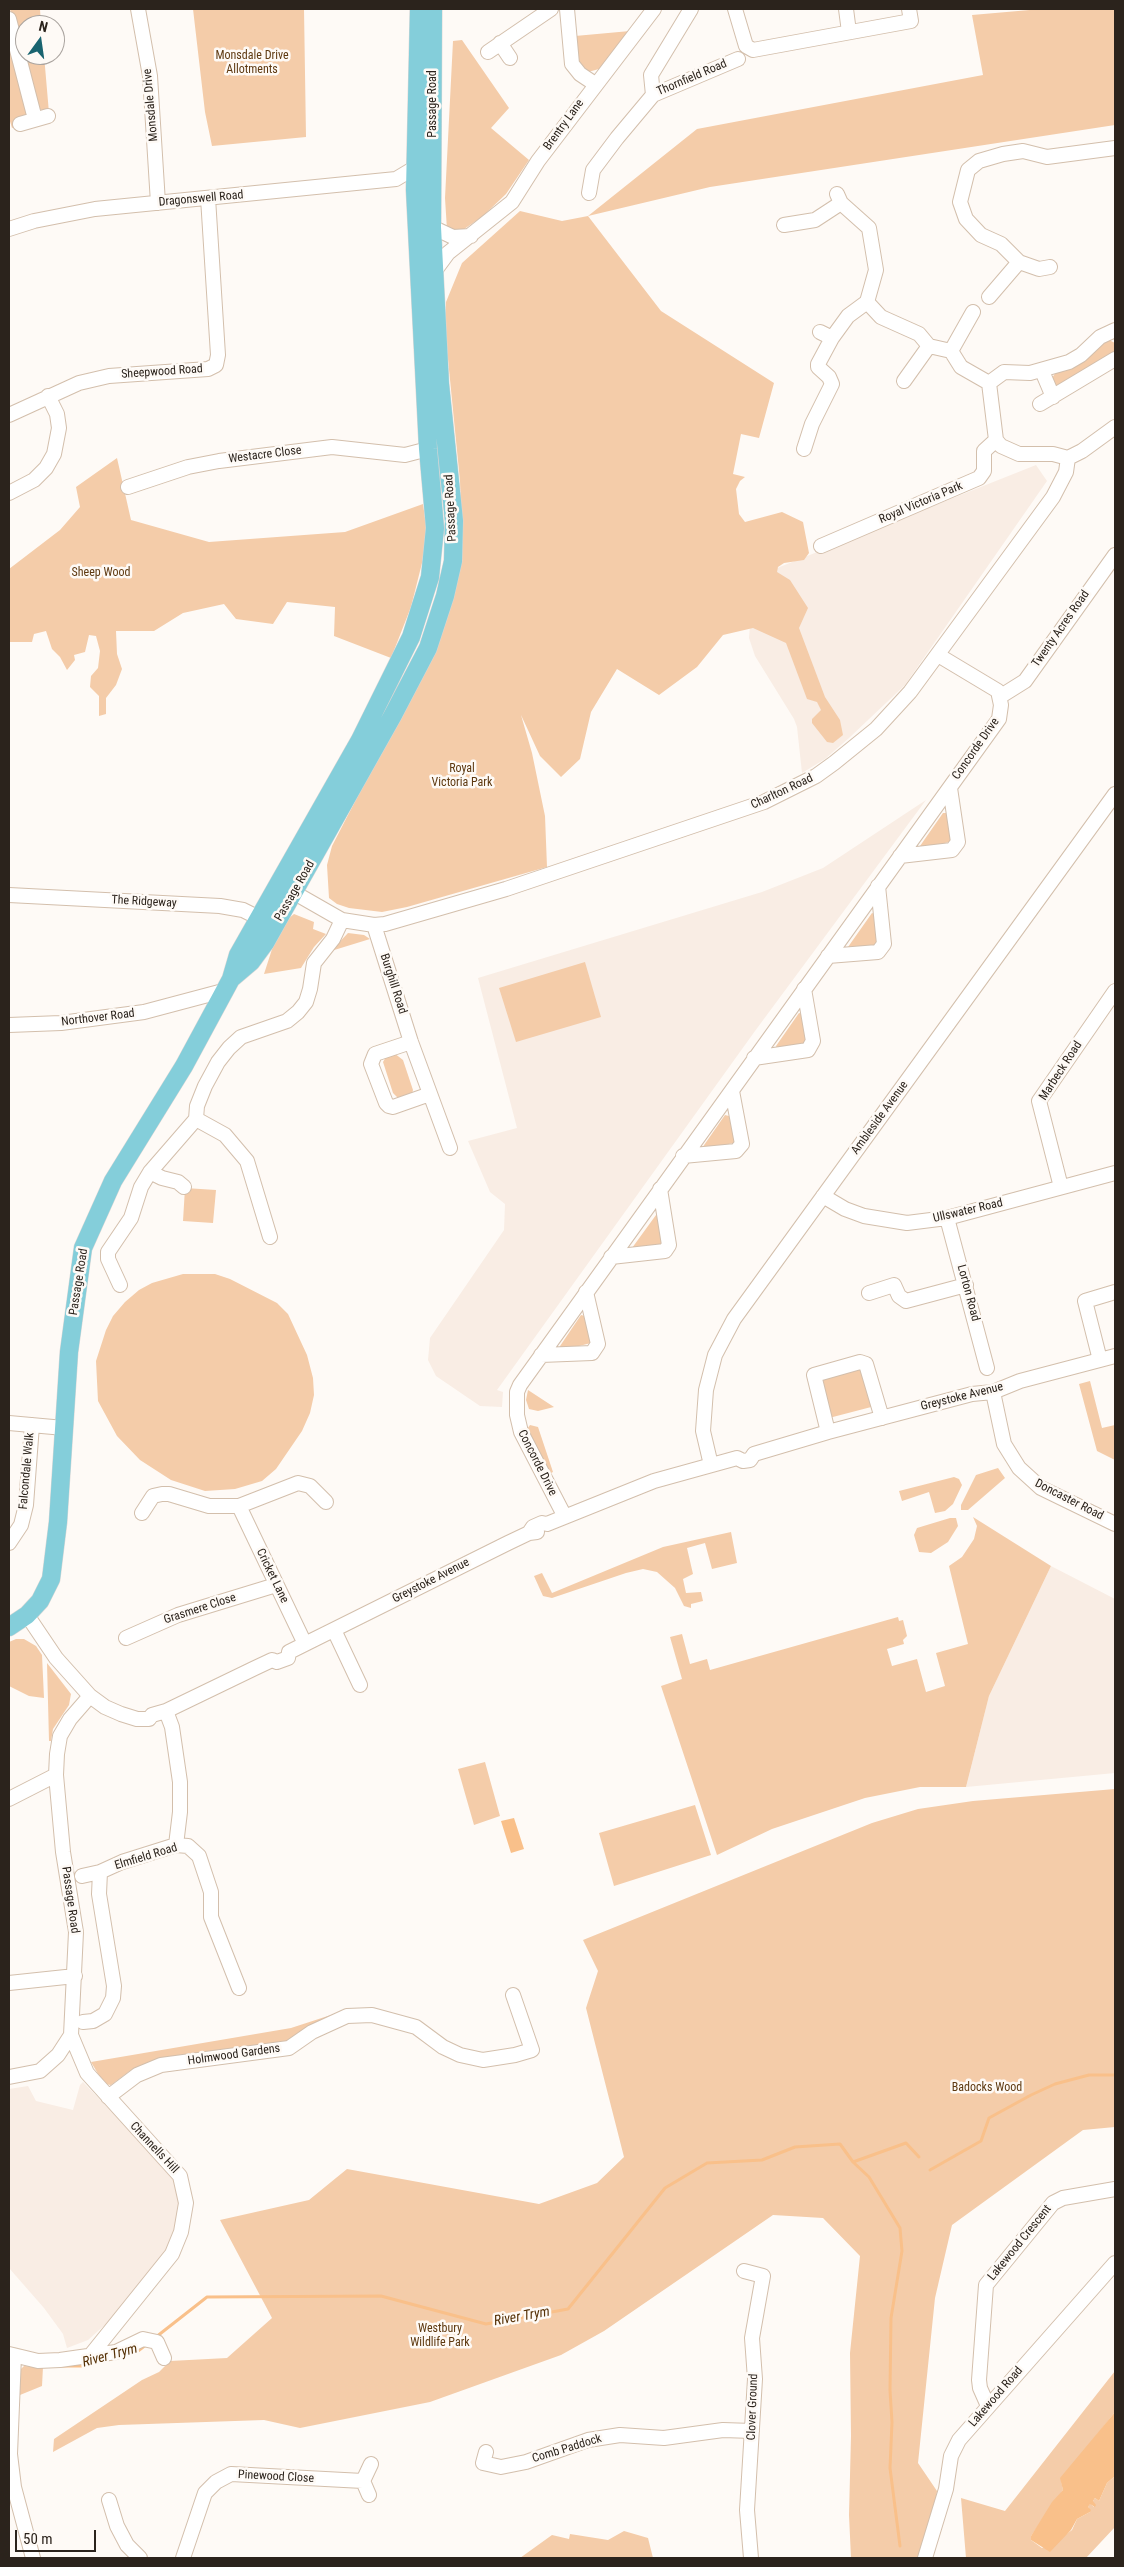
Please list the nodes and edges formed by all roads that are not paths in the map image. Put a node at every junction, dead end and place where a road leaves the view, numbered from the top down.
1 (138, 9) edge
2 (419, 9) edge
3 (433, 9) edge
4 (551, 9) edge
5 (567, 9) edge
6 (654, 9) edge
7 (691, 9) edge
8 (735, 9) edge
9 (846, 9) edge
10 (909, 9) edge
11 (9, 19) edge
12 (849, 32) junction
13 (500, 44) junction
14 (488, 52) dead end
15 (510, 58) dead end
16 (738, 59) dead end
17 (595, 84) junction
18 (653, 96) junction
19 (20, 124) dead end
20 (1115, 148) edge
21 (416, 167) junction
22 (396, 179) junction
23 (415, 190) junction
24 (589, 193) dead end
25 (208, 198) junction
26 (158, 203) junction
27 (784, 225) dead end
28 (432, 227) junction
29 (9, 229) edge
30 (471, 236) junction
31 (1019, 262) junction
32 (1050, 267) dead end
33 (434, 272) junction
34 (989, 297) dead end
35 (867, 302) junction
36 (973, 312) dead end
37 (1114, 333) edge
38 (929, 346) junction
39 (951, 351) junction
40 (1115, 359) edge
41 (1042, 371) junction
42 (904, 380) dead end
43 (989, 383) junction
44 (48, 396) junction
45 (1053, 397) junction
46 (1040, 404) dead end
47 (9, 416) edge
48 (1115, 427) edge
49 (996, 440) junction
50 (804, 449) dead end
51 (428, 458) junction
52 (1068, 458) junction
53 (128, 487) dead end
54 (9, 492) edge
55 (821, 546) dead end
56 (1115, 555) edge
57 (938, 655) junction
58 (1000, 696) junction
59 (950, 788) junction
60 (1115, 794) edge
61 (900, 856) junction
62 (279, 883) junction
63 (878, 886) junction
64 (295, 892) junction
65 (9, 895) edge
66 (342, 920) junction
67 (267, 922) junction
68 (374, 925) junction
69 (828, 956) junction
70 (227, 985) junction
71 (804, 989) junction
72 (1115, 991) edge
73 (187, 1002) junction
74 (212, 1012) junction
75 (9, 1025) edge
76 (411, 1042) junction
77 (754, 1058) junction
78 (732, 1090) junction
79 (430, 1094) junction
80 (196, 1119) junction
81 (450, 1148) dead end
82 (683, 1156) junction
83 (150, 1172) junction
84 (1115, 1172) edge
85 (184, 1187) dead end
86 (1062, 1187) junction
87 (660, 1189) junction
88 (823, 1196) junction
89 (274, 1201) dead end
90 (260, 1204) junction
91 (947, 1218) junction
92 (270, 1237) dead end
93 (611, 1257) junction
94 (120, 1285) dead end
95 (966, 1285) junction
96 (586, 1292) junction
97 (1115, 1292) edge
98 (869, 1293) dead end
99 (541, 1355) junction
100 (1115, 1356) edge
101 (1100, 1360) junction
102 (987, 1368) dead end
103 (993, 1392) junction
104 (882, 1418) junction
105 (9, 1423) edge
106 (32, 1424) junction
107 (64, 1428) junction
108 (828, 1432) junction
109 (711, 1465) junction
110 (326, 1502) dead end
111 (239, 1506) junction
112 (142, 1512) dead end
113 (564, 1515) junction
114 (1115, 1524) edge
115 (9, 1543) edge
116 (276, 1585) junction
117 (27, 1615) junction
118 (9, 1627) edge
119 (334, 1630) junction
120 (126, 1638) dead end
121 (305, 1644) junction
122 (360, 1685) dead end
123 (90, 1696) junction
124 (166, 1711) junction
125 (56, 1775) junction
126 (9, 1799) edge
127 (176, 1845) junction
128 (100, 1872) junction
129 (82, 1876) dead end
130 (75, 1976) junction
131 (9, 1982) edge
132 (239, 1988) dead end
133 (513, 1995) dead end
134 (84, 2022) dead end
135 (71, 2035) junction
136 (58, 2055) junction
137 (87, 2073) junction
138 (9, 2077) edge
139 (108, 2097) junction
140 (1115, 2189) edge
141 (1115, 2263) edge
142 (744, 2271) dead end
143 (11, 2355) edge
144 (90, 2356) junction
145 (164, 2358) dead end
146 (988, 2406) junction
147 (752, 2432) junction
148 (486, 2452) dead end
149 (371, 2464) dead end
150 (363, 2480) junction
151 (369, 2495) dead end
152 (109, 2500) dead end
153 (32, 2558) edge
154 (140, 2558) edge
155 (183, 2558) edge
156 (751, 2558) edge
157 (925, 2558) edge

1 - 26 street, Monsdale Drive
2 - 21 main road, Passage Road
3 - 28 main road, Passage Road
4 - 13 street
5 - 17 street
6 - 17 street, Brentry Lane
7 - 18 street, Thornfield Road
8 - 12 street
9 - 12 street
10 - 12 street
11 - 19 street
13 - 14 street
13 - 15 street
16 - 18 street, Thornfield Road
17 - 30 street, Brentry Lane
18 - 24 street
20 - 31 street
21 - 22 street, Dragonswell Road
21 - 23 main road, Passage Road
22 - 23 street
22 - 25 street, Dragonswell Road
23 - 51 main road, Passage Road
25 - 26 street, Dragonswell Road
25 - 44 street, Sheepwood Road
26 - 29 street, Dragonswell Road
27 - 35 street
28 - 30 street
28 - 33 main road, Passage Road
30 - 33 street, Brentry Lane
31 - 32 street
31 - 34 street
33 - 64 main road, Passage Road
35 - 38 street
35 - 50 street
36 - 39 street
37 - 41 street
38 - 39 street
38 - 42 street
39 - 43 street
40 - 45 street
41 - 43 street
41 - 45 street
43 - 49 street
44 - 47 street, Sheepwood Road
44 - 54 street
45 - 46 street
48 - 52 street
49 - 52 street
49 - 55 street, Royal Victoria Park
51 - 53 street, Westacre Close
51 - 62 main road, Passage Road
52 - 57 street, Charlton Road
56 - 58 street, Twenty Acres Road
57 - 58 street
57 - 68 street, Charlton Road
58 - 59 street, Concorde Drive
59 - 61 street, Concorde Drive
59 - 61 street, Concorde Drive
60 - 88 street, Ambleside Avenue
61 - 63 street, Concorde Drive
62 - 64 street, Charlton Road
62 - 67 main road, Passage Road
63 - 69 street, Concorde Drive
63 - 69 street
64 - 66 street, Charlton Road
64 - 67 main road, Passage Road
65 - 67 street, The Ridgeway
66 - 68 street, Charlton Road
66 - 80 street
67 - 70 main road, Passage Road
68 - 76 street, Burghill Road
69 - 71 street, Concorde Drive
70 - 73 street, Northover Road
70 - 74 main road, Passage Road
71 - 77 street, Concorde Drive
71 - 77 street
72 - 86 street, Marbeck Road
73 - 74 street
73 - 75 street, Northover Road
74 - 107 main road, Passage Road
76 - 79 street, Burghill Road
76 - 79 street
77 - 78 street, Concorde Drive
78 - 82 street, Concorde Drive
78 - 82 street
79 - 81 street, Burghill Road
80 - 83 street
80 - 90 street
82 - 87 street, Concorde Drive
83 - 85 street
83 - 94 street
84 - 86 street, Ullswater Road
86 - 91 street, Ullswater Road
87 - 93 street, Concorde Drive
87 - 93 street
88 - 91 street, Ullswater Road
88 - 109 street, Ambleside Avenue
89 - 90 street
90 - 92 street
91 - 95 street, Lorton Road
93 - 96 street, Concorde Drive
95 - 98 street
95 - 102 street, Lorton Road
96 - 99 street, Concorde Drive
96 - 99 street
97 - 101 street
99 - 113 street, Concorde Drive
100 - 101 street, Greystoke Avenue
101 - 103 street, Greystoke Avenue
103 - 104 street, Greystoke Avenue
103 - 114 street, Doncaster Road
104 - 108 street, Greystoke Avenue
104 - 108 street
105 - 106 street
106 - 107 street
106 - 115 street, Falcondale Walk
107 - 117 main road, Passage Road
108 - 109 street, Greystoke Avenue
109 - 113 street, Greystoke Avenue
110 - 111 street
111 - 112 street
111 - 116 street, Cricket Lane
113 - 119 street, Greystoke Avenue
116 - 120 street, Grasmere Close
116 - 121 street, Cricket Lane
117 - 118 main road, Passage Road
117 - 123 street, Greystoke Avenue
119 - 121 street, Greystoke Avenue
119 - 122 street
121 - 124 street, Greystoke Avenue
123 - 124 street, Greystoke Avenue
123 - 125 street, Passage Road
124 - 127 street
125 - 126 street
125 - 130 street, Passage Road
127 - 128 street, Elmfield Road
127 - 132 street, Elmfield Road
128 - 129 street, Elmfield Road
128 - 134 street, Elmfield Road
130 - 131 street
130 - 135 street, Passage Road
133 - 139 street, Holmwood Gardens
135 - 136 street, Passage Road
135 - 137 street, Channells Hill
136 - 137 street, Channells Hill
136 - 138 street, Passage Road
137 - 139 street, Channells Hill
139 - 144 street, Channells Hill
140 - 146 street, Lakewood Crescent
141 - 146 street, Lakewood Road
142 - 147 street, Clover Ground
143 - 144 street
143 - 153 street
144 - 145 street
146 - 157 street, Lakewood Road
147 - 148 street, Comb Paddock
147 - 156 street, Clover Ground
149 - 150 street
150 - 151 street
150 - 155 street, Pinewood Close
152 - 154 street

